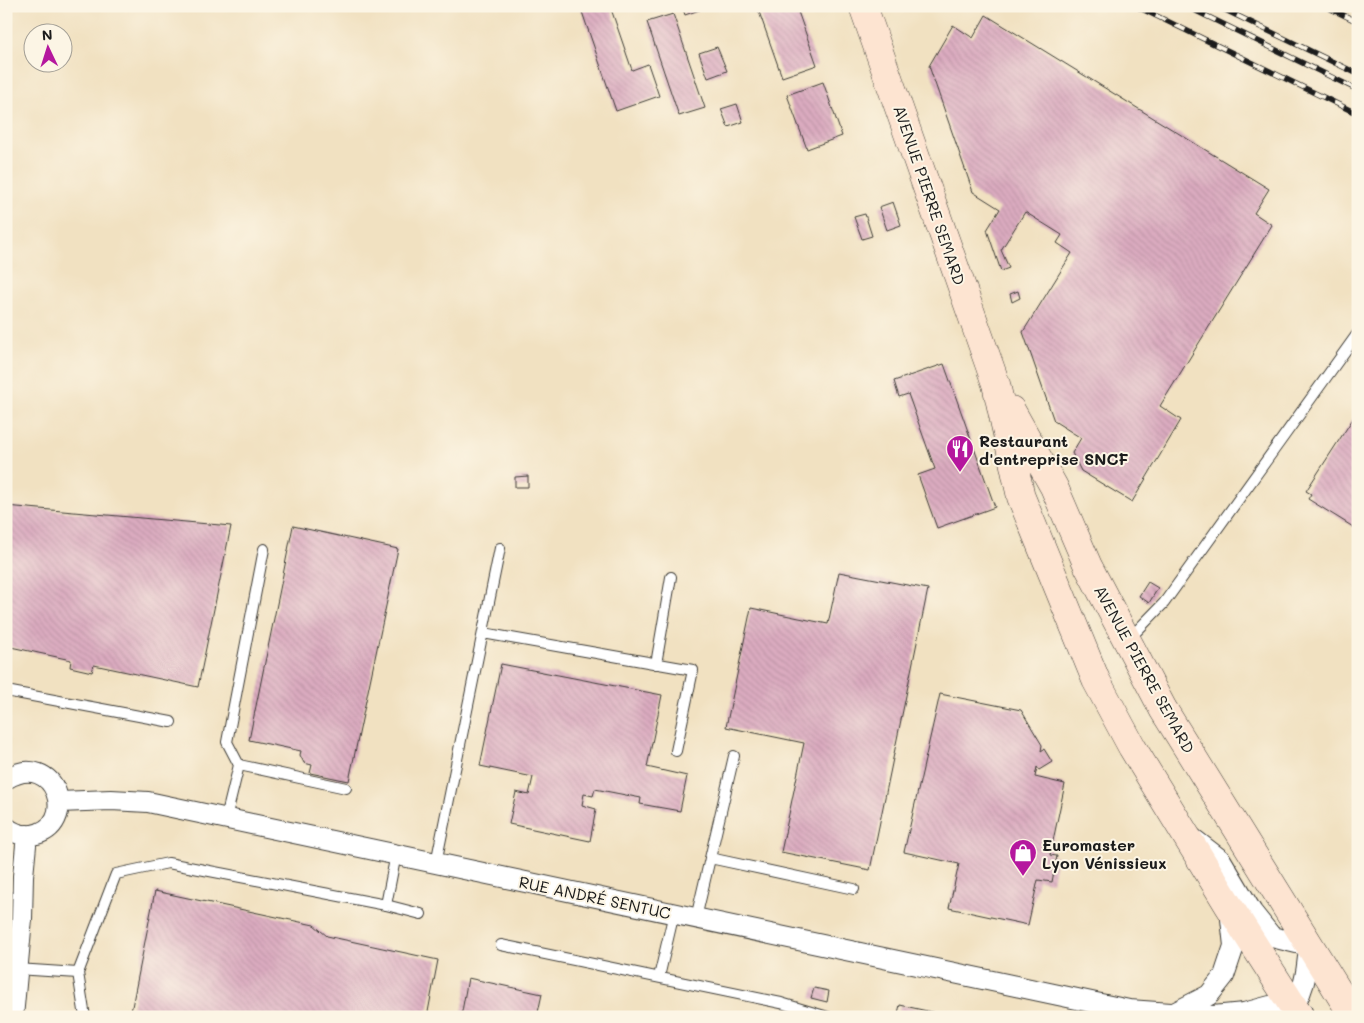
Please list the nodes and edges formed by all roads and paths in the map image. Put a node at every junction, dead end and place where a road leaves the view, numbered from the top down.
1 (863, 6) edge
2 (1358, 333) edge
3 (996, 384) junction
4 (500, 548) dead end
5 (264, 549) dead end
6 (671, 577) dead end
7 (483, 633) junction
8 (1127, 641) junction
9 (656, 664) junction
10 (6, 691) edge
11 (171, 722) dead end
12 (676, 750) dead end
13 (734, 756) dead end
14 (239, 765) junction
15 (6, 779) edge
16 (346, 788) dead end
17 (59, 802) junction
18 (226, 818) junction
19 (6, 827) edge
20 (1184, 832) junction
21 (27, 835) junction
22 (396, 854) junction
23 (710, 858) junction
24 (436, 863) junction
25 (854, 889) dead end
26 (386, 905) junction
27 (1229, 906) junction
28 (674, 913) junction
29 (421, 914) dead end
30 (696, 918) junction
31 (501, 945) dead end
32 (1309, 946) junction
33 (17, 969) junction
34 (78, 972) junction
35 (659, 977) junction
36 (1138, 1013) edge
37 (1172, 1014) junction
38 (1296, 1014) edge
39 (13, 1017) edge
40 (85, 1017) edge
41 (828, 1017) edge
42 (1354, 1017) edge

1 - 3 street, AVENUE PIERRE SEMARD
2 - 8 lane
3 - 8 street, AVENUE PIERRE SEMARD
3 - 20 street, AVENUE PIERRE SEMARD
4 - 7 lane
5 - 14 lane
6 - 9 lane
7 - 9 lane
7 - 24 lane
8 - 32 street, AVENUE PIERRE SEMARD
9 - 12 lane
10 - 11 lane
13 - 23 lane
14 - 16 lane
14 - 18 lane
15 - 17 street
17 - 18 street, RUE ANDRÉ SENTUC
17 - 21 street
18 - 22 street, RUE ANDRÉ SENTUC
19 - 21 street
20 - 27 street, AVENUE PIERRE SEMARD
20 - 32 street, AVENUE PIERRE SEMARD
21 - 33 street
22 - 24 street, RUE ANDRÉ SENTUC
22 - 26 lane
23 - 25 lane
23 - 30 lane
24 - 28 street, RUE ANDRÉ SENTUC
26 - 29 lane
26 - 34 lane
27 - 37 street
27 - 38 street, AVENUE PIERRE SEMARD
28 - 30 street, RUE ANDRÉ SENTUC
28 - 35 lane
30 - 36 street, RUE ANDRÉ SENTUC
31 - 35 lane
32 - 38 street
32 - 42 street, AVENUE PIERRE SEMARD
33 - 34 lane
33 - 39 street
34 - 40 lane
35 - 41 lane
36 - 37 street, RUE ANDRÉ SENTUC
37 - 38 street, RUE ANDRÉ SENTUC

